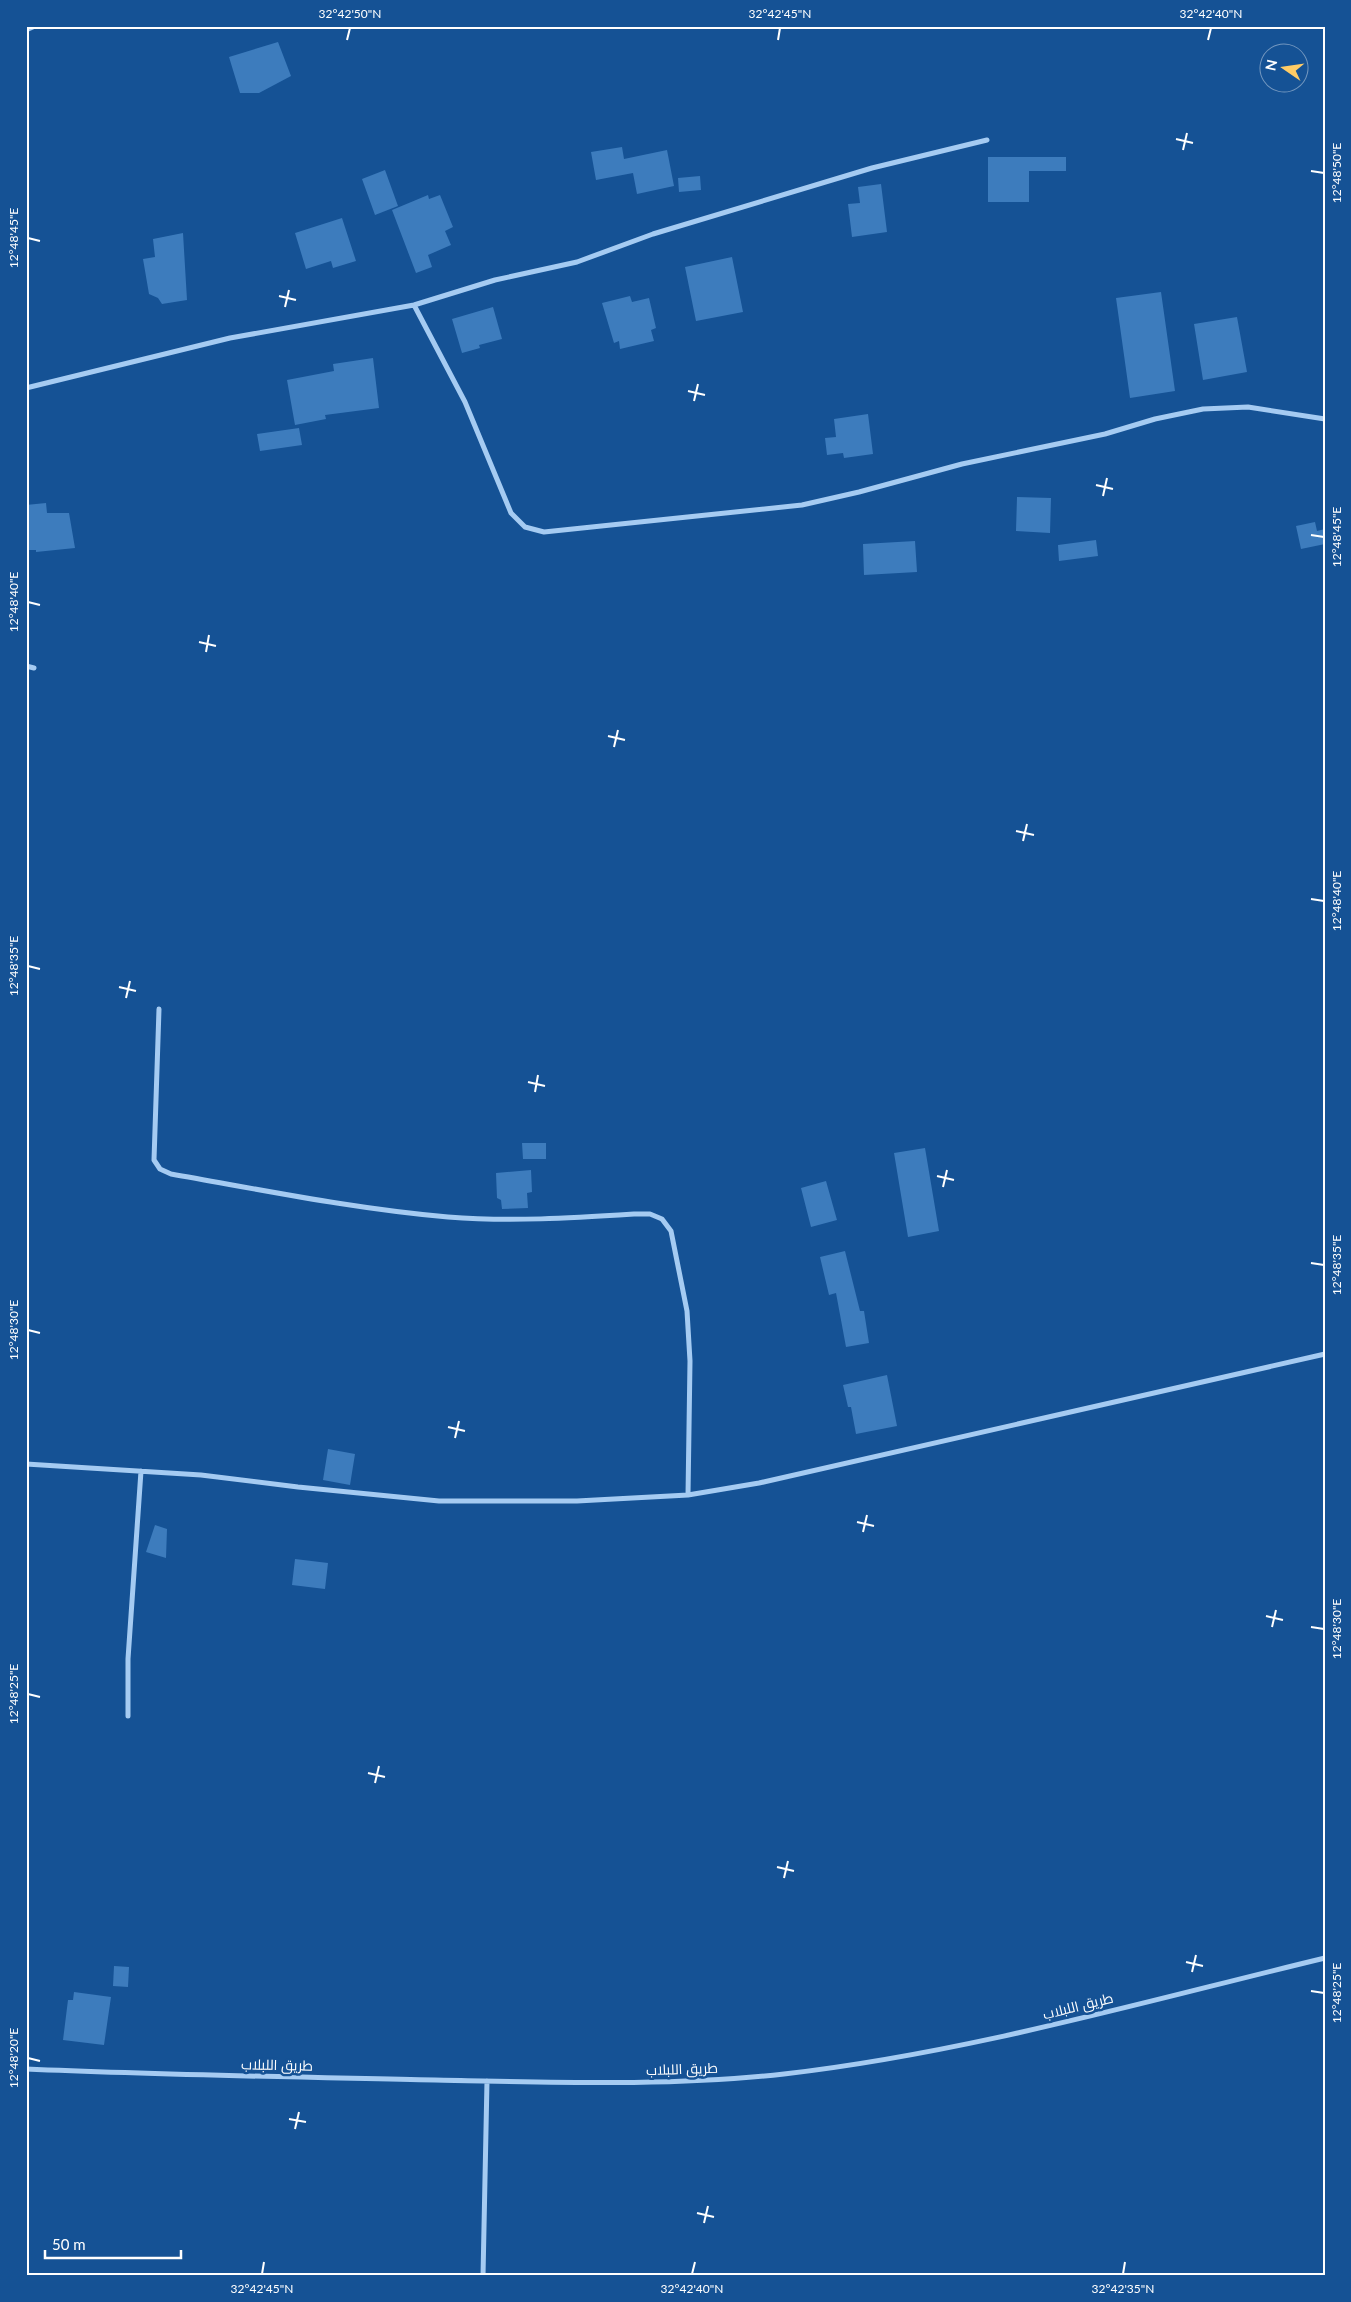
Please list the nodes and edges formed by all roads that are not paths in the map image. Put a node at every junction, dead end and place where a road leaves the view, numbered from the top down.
1 (35, 26) edge
2 (26, 30) edge
3 (987, 140) dead end
4 (414, 306) junction
5 (26, 388) edge
6 (1325, 419) edge
7 (26, 666) edge
8 (34, 668) dead end
9 (158, 1009) dead end
10 (1325, 1354) edge
11 (26, 1464) edge
12 (141, 1471) junction
13 (688, 1495) junction
14 (128, 1716) dead end
15 (1325, 1958) edge
16 (26, 2069) edge
17 (487, 2081) junction
18 (483, 2276) edge

1 - 2 street
3 - 4 street
4 - 5 street
4 - 6 street
7 - 8 street
9 - 13 street
10 - 13 street
11 - 12 street
12 - 13 street
12 - 14 street
15 - 17 street, طريق اللبلاب
16 - 17 street, طريق اللبلاب
17 - 18 street

